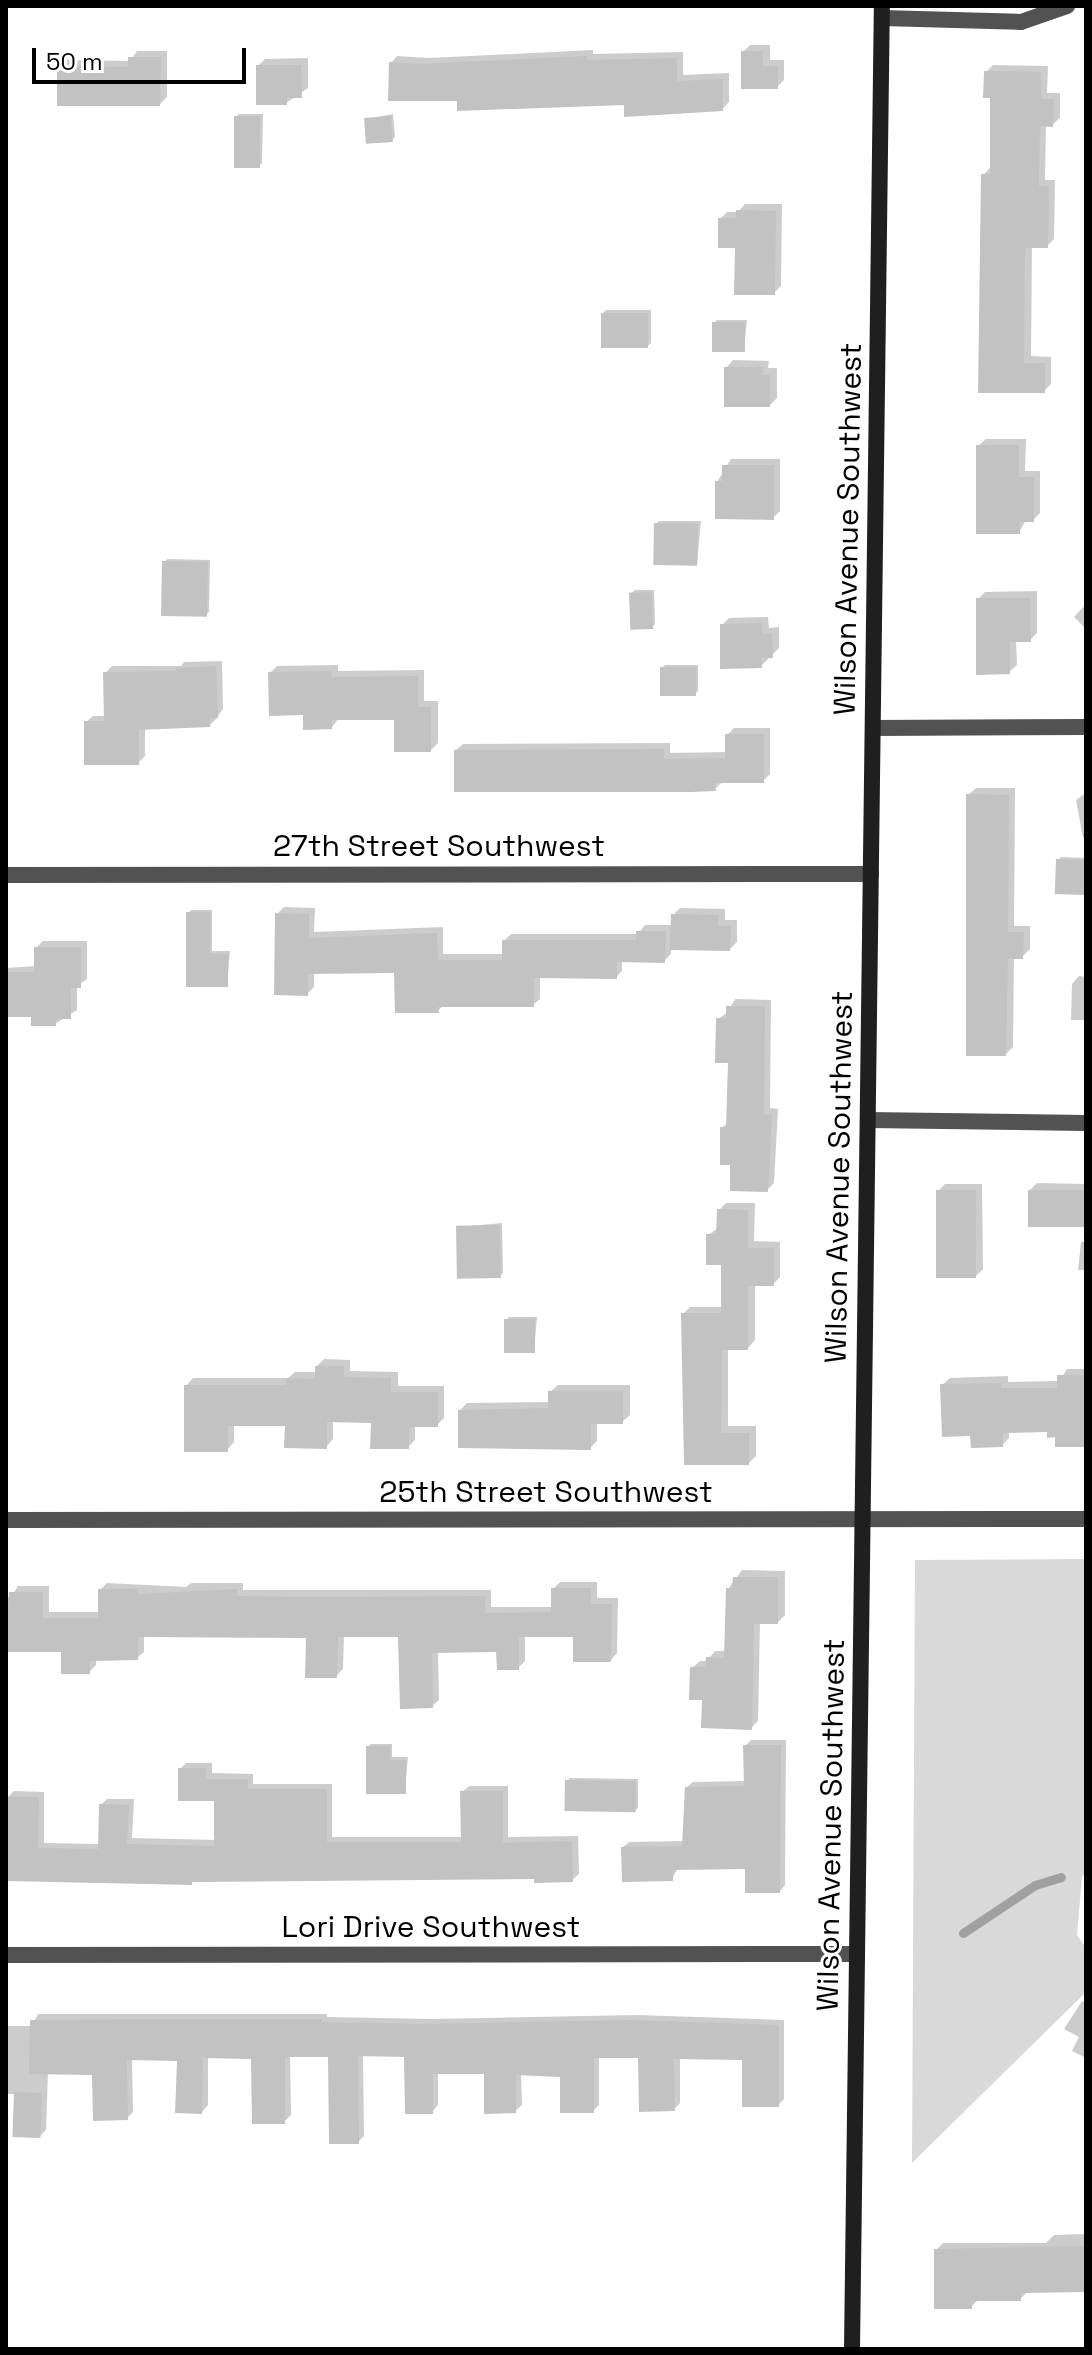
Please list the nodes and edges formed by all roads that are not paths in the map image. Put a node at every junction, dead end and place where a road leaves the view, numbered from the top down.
1 (1067, 6) edge
2 (882, 12) edge
3 (1086, 727) edge
4 (873, 728) junction
5 (871, 874) junction
6 (6, 875) edge
7 (868, 1120) junction
8 (1086, 1123) edge
9 (863, 1519) junction
10 (1086, 1519) edge
11 (6, 1520) edge
12 (857, 1954) junction
13 (6, 1955) edge
14 (852, 2349) edge

1 - 2 street
2 - 4 main road, Wilson Avenue Southwest
3 - 4 street
4 - 5 main road, Wilson Avenue Southwest
5 - 6 street, 27th Street Southwest
5 - 7 main road, Wilson Avenue Southwest
7 - 8 street
7 - 9 main road, Wilson Avenue Southwest
9 - 10 street, 25th Street Southwest
9 - 11 street, 25th Street Southwest
9 - 12 main road, Wilson Avenue Southwest
12 - 13 street, Lori Drive Southwest
12 - 14 main road, Wilson Avenue Southwest

